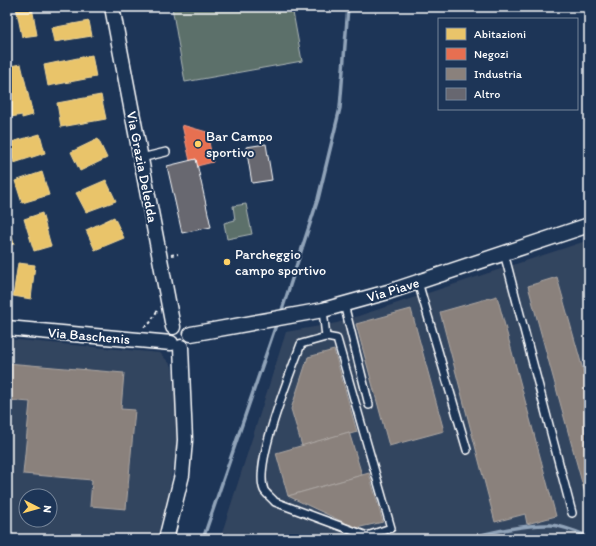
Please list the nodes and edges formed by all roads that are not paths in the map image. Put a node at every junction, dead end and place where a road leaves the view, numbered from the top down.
1 (112, 7) edge
2 (166, 152) dead end
3 (141, 158) junction
4 (589, 225) edge
5 (504, 253) junction
6 (418, 282) junction
7 (344, 304) junction
8 (322, 310) junction
9 (173, 327) junction
10 (7, 328) edge
11 (191, 334) junction
12 (326, 337) junction
13 (176, 345) junction
14 (369, 405) dead end
15 (467, 450) dead end
16 (572, 513) dead end
17 (166, 539) edge

1 - 3 street, Via Grazia Deledda
2 - 3 lane
3 - 9 street, Via Grazia Deledda
4 - 5 street, Via Piave
5 - 6 street, Via Piave
5 - 16 lane
6 - 7 street, Via Piave
6 - 15 lane
7 - 8 street, Via Piave
7 - 14 lane
8 - 11 street, Via Piave
8 - 12 lane
9 - 11 street
9 - 13 street
10 - 13 street, Via Baschenis
11 - 13 street
12 - 12 lane
13 - 17 street

